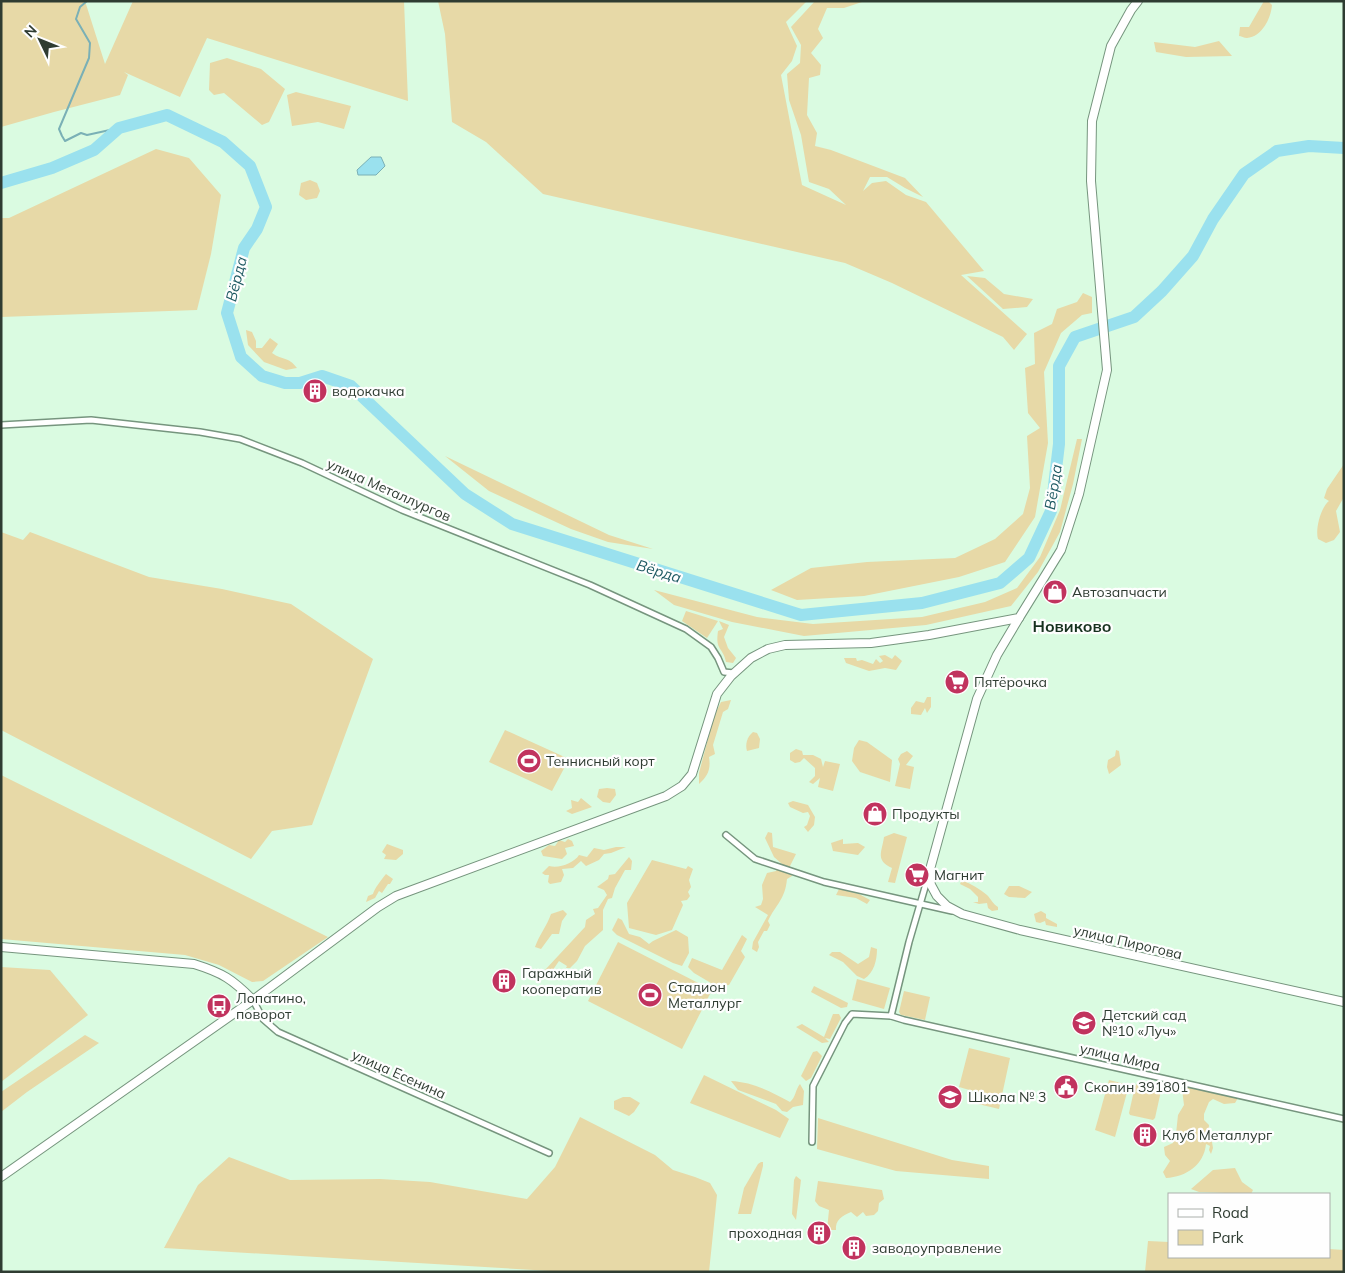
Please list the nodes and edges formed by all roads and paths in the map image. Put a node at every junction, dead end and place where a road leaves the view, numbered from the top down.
1 (1138, 1) edge
2 (1, 426) edge
3 (1019, 618) junction
4 (734, 673) junction
5 (726, 835) dead end
6 (929, 873) junction
7 (920, 903) junction
8 (962, 914) junction
9 (1, 947) edge
10 (253, 1000) junction
11 (1344, 1002) edge
12 (891, 1016) junction
13 (1344, 1119) edge
14 (812, 1142) dead end
15 (549, 1153) dead end
16 (1, 1177) edge

1 - 3 street
2 - 4 street, улица Металлургов
3 - 4 street
3 - 6 street
4 - 10 street
5 - 7 street
6 - 7 street
6 - 8 street, улица Пирогова
7 - 8 street
7 - 12 street
8 - 11 street, улица Пирогова
9 - 10 street
10 - 15 street, улица Есенина
10 - 16 street
12 - 13 street, улица Мира
12 - 14 street, улица Мира

